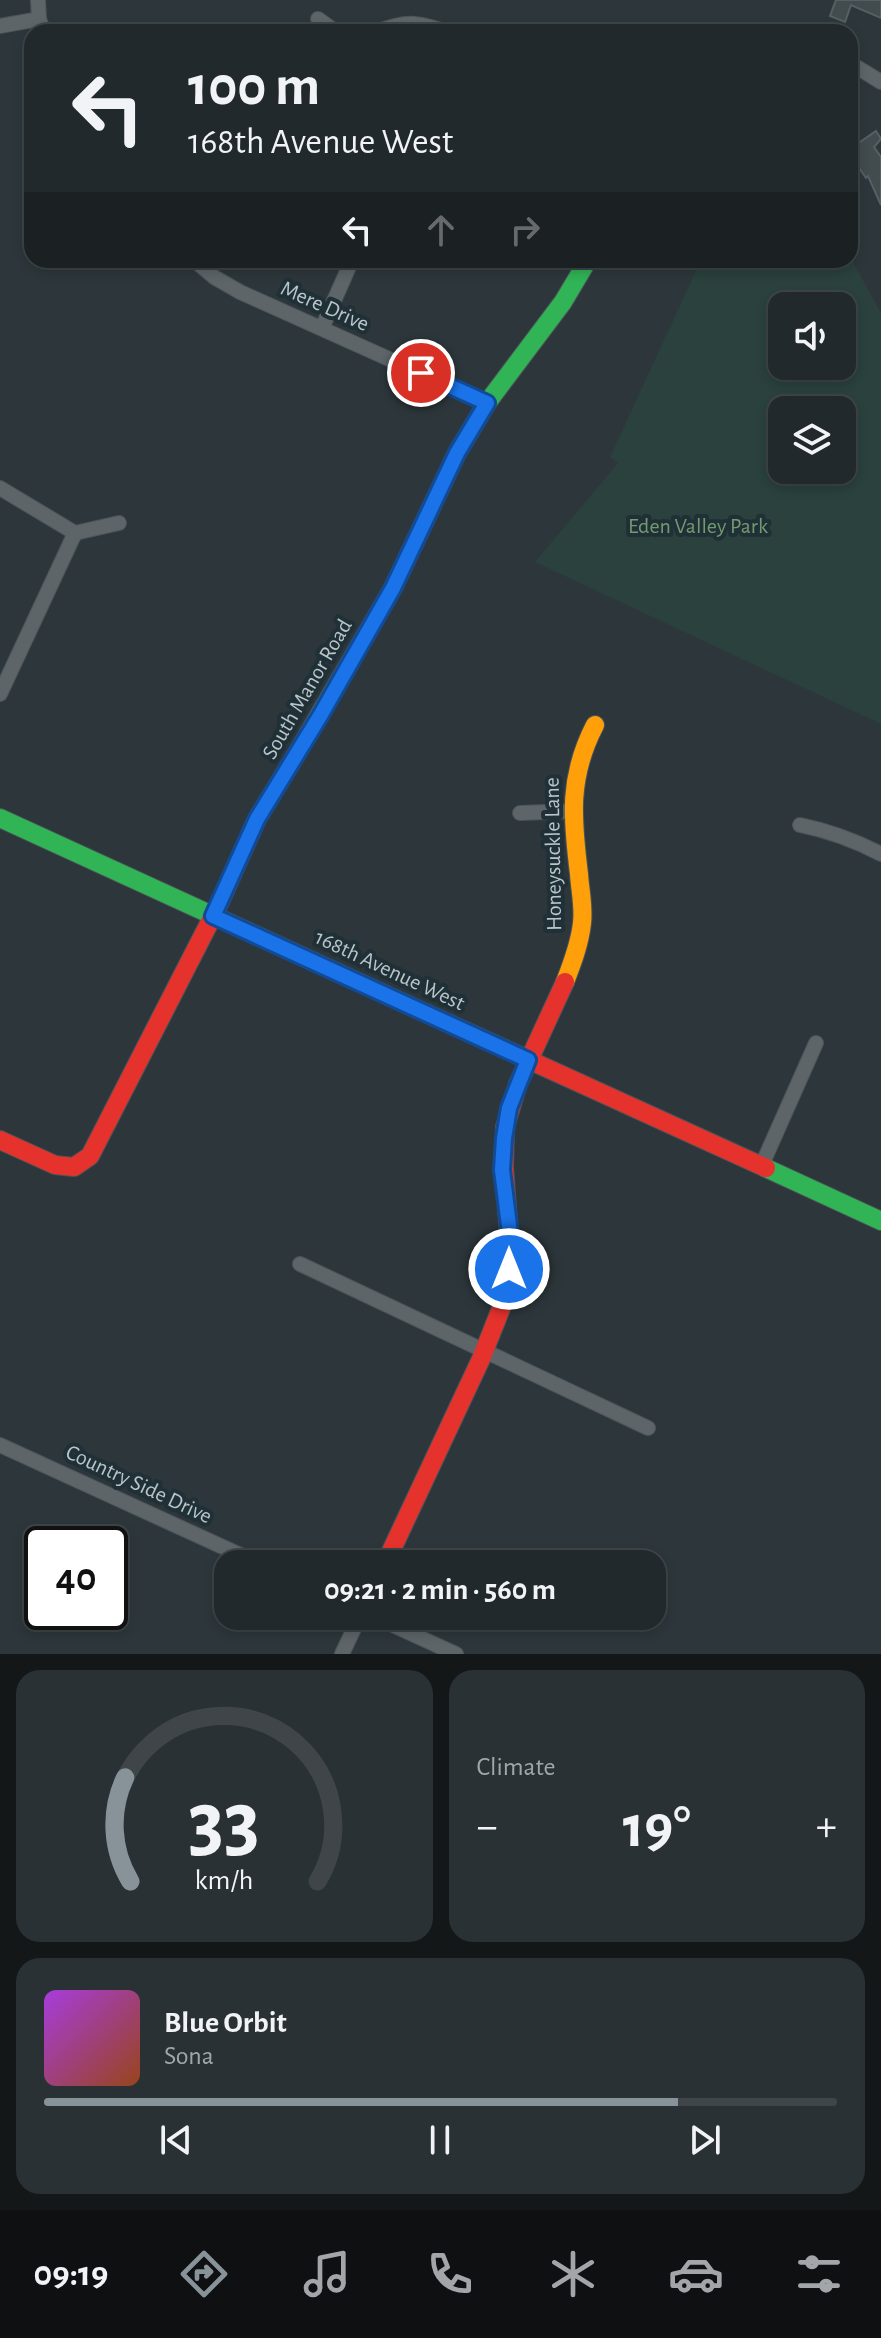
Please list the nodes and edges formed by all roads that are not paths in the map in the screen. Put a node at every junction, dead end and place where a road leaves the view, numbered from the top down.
1 (38, 0) edge
2 (318, 19) dead end
3 (42, 24) edge
4 (325, 24) edge
5 (402, 24) edge
6 (423, 24) edge
7 (0, 26) edge
8 (24, 26) edge
9 (858, 68) edge
10 (881, 82) edge
11 (203, 268) edge
12 (348, 268) edge
13 (583, 268) edge
14 (322, 328) junction
15 (487, 403) junction
16 (0, 488) edge
17 (119, 523) dead end
18 (75, 533) junction
19 (0, 694) edge
20 (595, 725) dead end
21 (573, 811) junction
22 (520, 813) dead end
23 (0, 818) edge
24 (800, 825) dead end
25 (881, 854) edge
26 (213, 916) junction
27 (816, 1043) dead end
28 (528, 1060) junction
29 (0, 1140) edge
30 (761, 1167) junction
31 (881, 1221) edge
32 (300, 1264) dead end
33 (484, 1351) junction
34 (648, 1428) dead end
35 (0, 1445) edge
36 (229, 1550) edge
37 (392, 1550) edge
38 (353, 1630) edge
39 (404, 1630) edge
40 (342, 1654) edge
41 (456, 1654) edge

1 - 3 street
2 - 4 street
5 - 6 street
7 - 8 street
9 - 10 street
11 - 14 street, Mere Drive
12 - 14 street
13 - 15 street, South Manor Road
14 - 15 street, Mere Drive
15 - 26 street, South Manor Road
16 - 18 street
17 - 18 street
18 - 19 street
20 - 21 street, Honeysuckle Lane
21 - 22 street
21 - 28 street, Honeysuckle Lane
23 - 26 street, 168th Avenue West
24 - 25 street
26 - 28 street, 168th Avenue West
26 - 29 street, South Manor Road
27 - 30 street
28 - 30 street, 168th Avenue West
28 - 33 street, Honeysuckle Lane
30 - 31 street, 168th Avenue West
32 - 33 street
33 - 34 street
33 - 37 street, Honeysuckle Lane
35 - 36 street, Country Side Drive
38 - 40 street
39 - 41 street

